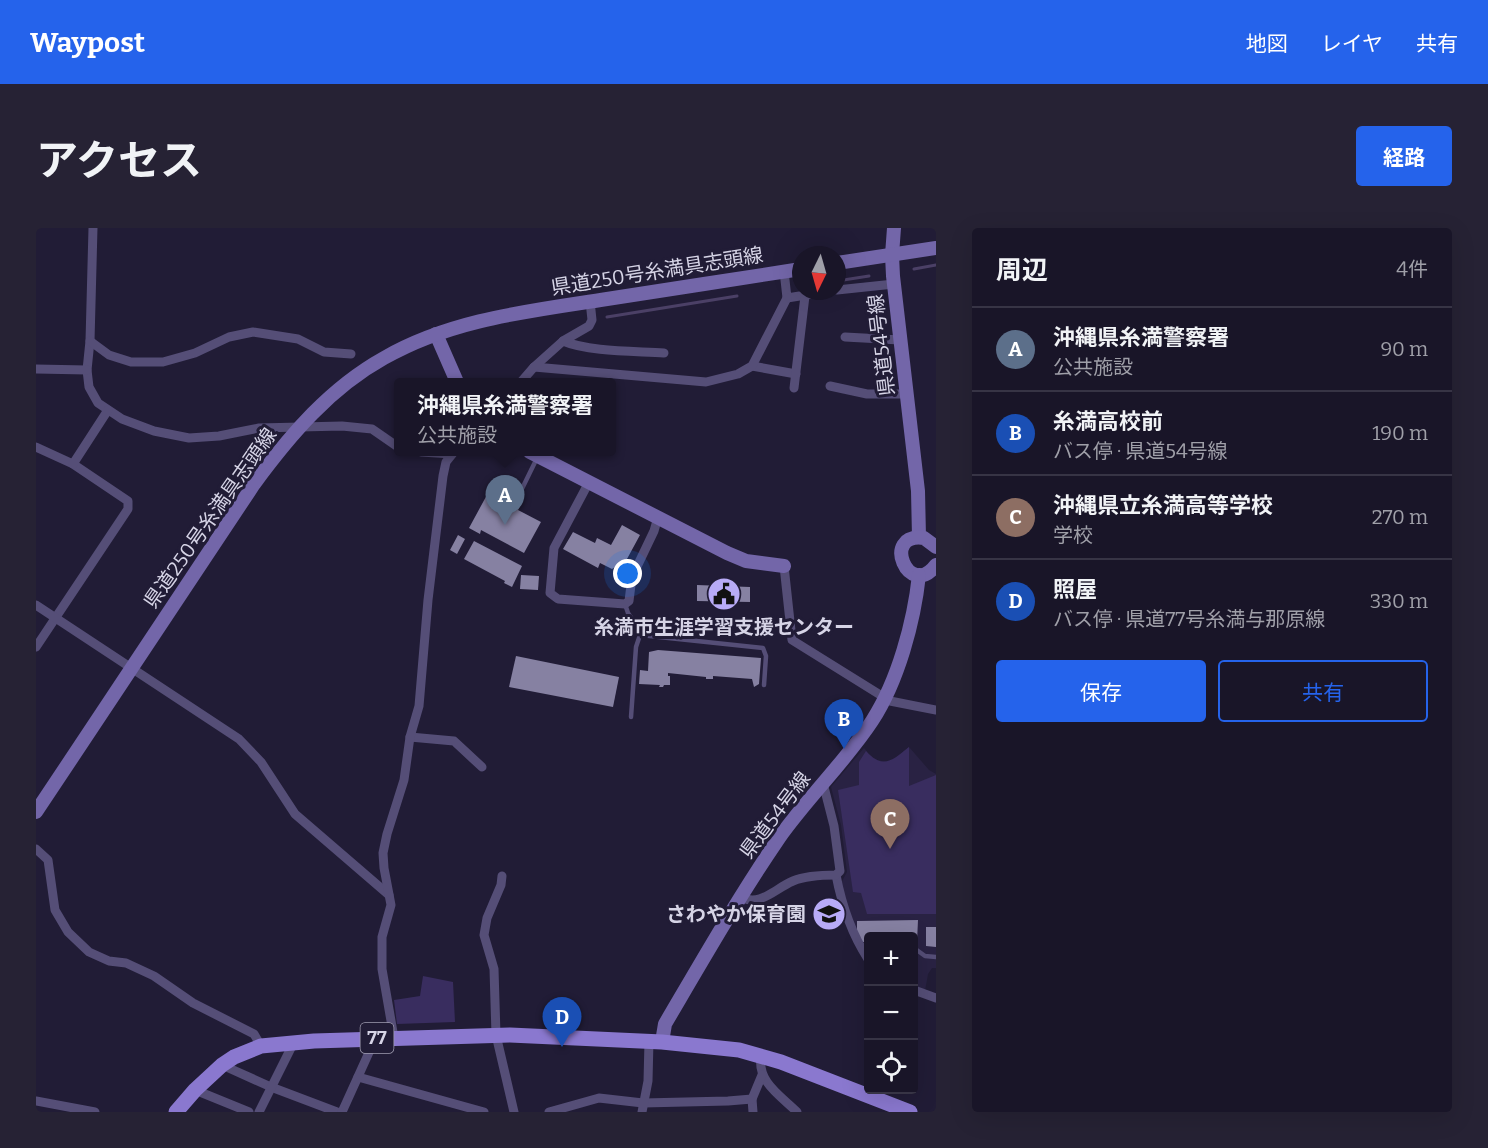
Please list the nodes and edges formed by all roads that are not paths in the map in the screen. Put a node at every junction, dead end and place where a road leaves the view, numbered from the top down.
1 (93, 228) edge
2 (894, 228) edge
3 (936, 248) edge
4 (892, 255) junction
5 (846, 262) edge
6 (792, 270) edge
7 (784, 271) junction
8 (894, 284) junction
9 (846, 289) edge
10 (792, 297) edge
11 (787, 298) junction
12 (805, 300) edge
13 (590, 301) junction
14 (436, 334) junction
15 (844, 337) dead end
16 (900, 340) junction
17 (90, 341) junction
18 (563, 341) junction
19 (664, 353) dead end
20 (351, 354) dead end
21 (752, 366) junction
22 (534, 367) junction
23 (36, 369) edge
24 (87, 370) junction
25 (796, 374) junction
26 (455, 378) edge
27 (524, 378) edge
28 (830, 386) dead end
29 (794, 388) dead end
30 (906, 394) junction
31 (108, 410) junction
32 (298, 427) junction
33 (394, 444) edge
34 (36, 447) edge
35 (451, 456) edge
36 (533, 456) edge
37 (538, 456) edge
38 (74, 464) junction
39 (590, 482) junction
40 (518, 497) dead end
41 (658, 517) junction
42 (919, 537) junction
43 (936, 547) edge
44 (784, 566) joint
45 (936, 566) edge
46 (919, 575) junction
47 (625, 604) junction
48 (36, 605) edge
49 (55, 618) junction
50 (640, 635) junction
51 (36, 647) edge
52 (131, 669) junction
53 (764, 686) dead end
54 (885, 698) junction
55 (936, 710) edge
56 (631, 717) dead end
57 (410, 737) junction
58 (482, 767) dead end
59 (824, 783) junction
60 (36, 812) edge
61 (36, 849) edge
62 (836, 875) junction
63 (502, 876) dead end
64 (389, 895) junction
65 (740, 897) junction
66 (864, 947) edge
67 (918, 951) edge
68 (936, 957) edge
69 (918, 991) edge
70 (936, 998) edge
71 (496, 1035) junction
72 (371, 1038) junction
73 (394, 1038) junction
74 (294, 1042) junction
75 (656, 1042) junction
76 (261, 1046) junction
77 (761, 1056) junction
78 (222, 1065) junction
79 (762, 1076) junction
80 (358, 1077) junction
81 (271, 1087) junction
82 (195, 1090) junction
83 (752, 1099) junction
84 (36, 1101) edge
85 (642, 1108) edge
86 (95, 1112) edge
87 (176, 1112) edge
88 (249, 1112) edge
89 (259, 1112) edge
90 (337, 1112) edge
91 (342, 1112) edge
92 (484, 1112) edge
93 (514, 1112) edge
94 (549, 1112) edge
95 (753, 1112) edge
96 (797, 1112) edge
97 (910, 1112) edge

1 - 17 street
2 - 4 main road
3 - 4 main road
4 - 5 main road
4 - 8 main road, 県道54号線
6 - 7 main road, 県道250号糸満具志頭線
7 - 11 street
7 - 13 main road, 県道250号糸満具志頭線
8 - 9 street
8 - 16 main road, 県道54号線
10 - 11 street
11 - 21 street
12 - 25 street
13 - 14 main road, 県道250号糸満具志頭線
13 - 18 street
14 - 26 main road
14 - 32 main road, 県道250号糸満具志頭線
15 - 16 street
16 - 30 main road, 県道54号線
17 - 20 street
17 - 24 street
18 - 19 street
18 - 22 street
21 - 22 street
21 - 25 street
22 - 27 street
23 - 24 street
24 - 31 street
25 - 29 street
28 - 30 street
30 - 42 main road, 県道54号線
31 - 32 street
31 - 38 street
32 - 33 street
32 - 52 main road, 県道250号糸満具志頭線
34 - 38 street
35 - 57 street
36 - 40 lane
37 - 39 main road
38 - 49 street
39 - 41 main road
39 - 47 street
41 - 44 main road
41 - 47 street
42 - 43 main road
42 - 46 main road
44 - 54 street
45 - 46 main road
46 - 54 main road, 県道54号線
47 - 50 lane
48 - 49 street
49 - 51 street
49 - 52 street
50 - 53 lane
50 - 56 lane
52 - 60 main road, 県道250号糸満具志頭線
52 - 64 street
54 - 55 street
54 - 59 main road, 県道54号線
57 - 58 street
57 - 64 street
59 - 62 street
59 - 65 main road, 県道54号線
61 - 76 street
62 - 65 street
62 - 66 street
63 - 71 street
64 - 73 street
65 - 75 main road, 県道54号線
67 - 68 lane
69 - 70 street
71 - 73 main road, 77
71 - 75 main road, 77
71 - 93 street
72 - 73 main road, 77
72 - 74 main road, 77
72 - 80 street
74 - 76 main road, 77
74 - 81 street
75 - 77 main road, 77
75 - 85 street
76 - 78 main road, 77
77 - 79 street
77 - 97 main road, 77
78 - 81 street
78 - 82 main road, 77
79 - 83 street
79 - 96 street
80 - 91 street
80 - 92 street
81 - 89 street
81 - 90 street
82 - 87 main road, 77
82 - 88 street
83 - 85 street
83 - 95 street
84 - 86 street
85 - 94 street

